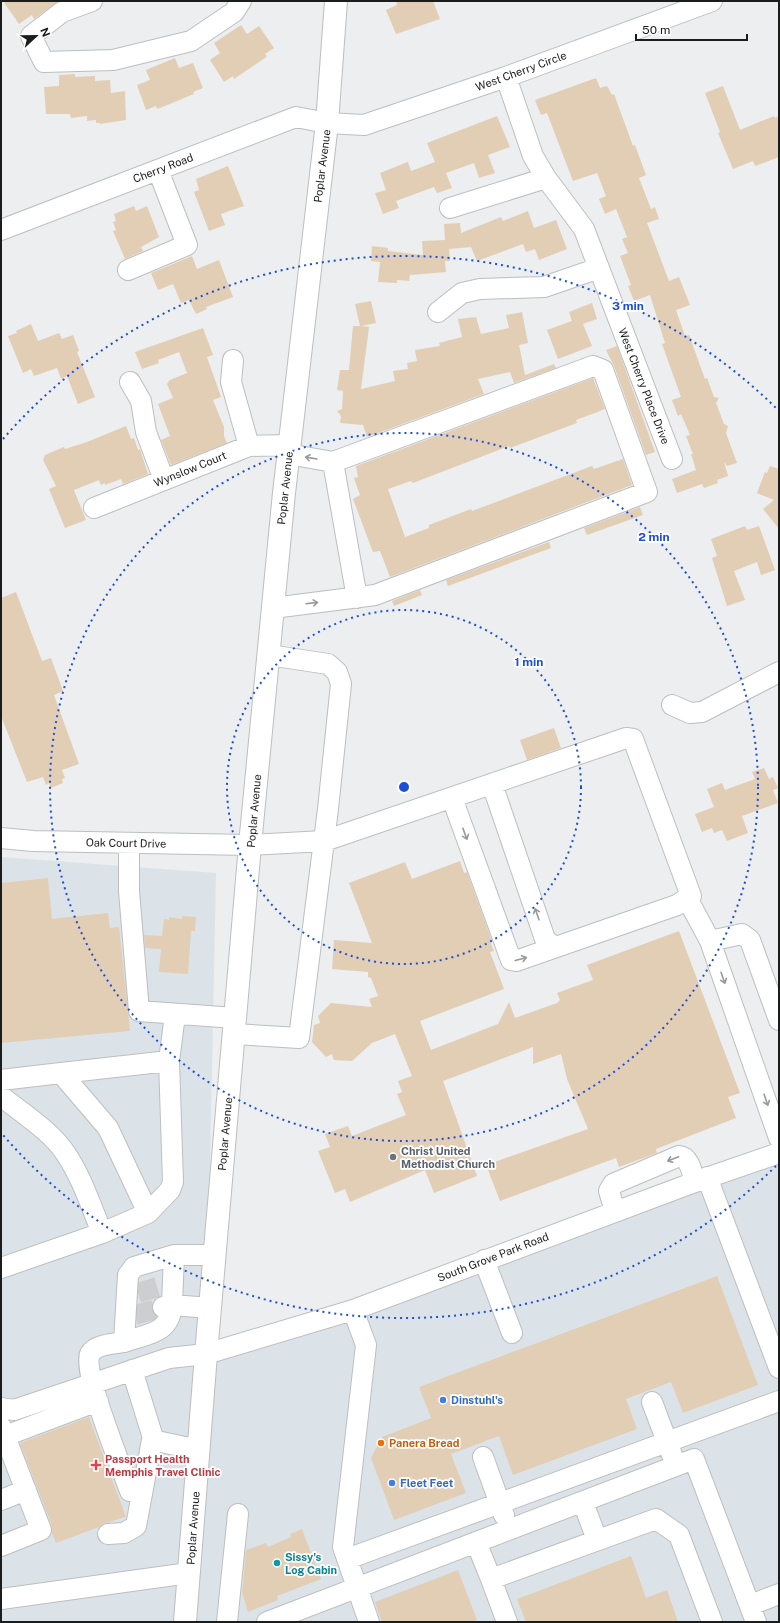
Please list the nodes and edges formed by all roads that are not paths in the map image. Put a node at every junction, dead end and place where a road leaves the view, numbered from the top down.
1 (92, 1) edge
2 (240, 1) edge
3 (336, 1) edge
4 (712, 1) edge
5 (506, 77) junction
6 (327, 124) junction
7 (158, 170) junction
8 (546, 178) junction
9 (450, 208) dead end
10 (1, 230) edge
11 (599, 268) junction
12 (128, 270) dead end
13 (438, 312) dead end
14 (233, 360) dead end
15 (130, 382) dead end
16 (249, 446) junction
17 (289, 450) junction
18 (672, 458) dead end
19 (333, 462) junction
20 (164, 480) junction
21 (94, 508) dead end
22 (358, 598) junction
23 (273, 608) junction
24 (269, 655) junction
25 (779, 672) edge
26 (672, 705) dead end
27 (492, 784) junction
28 (452, 798) junction
29 (1, 838) edge
30 (324, 841) junction
31 (129, 843) junction
32 (250, 845) junction
33 (687, 898) junction
34 (710, 941) junction
35 (554, 948) junction
36 (175, 1015) junction
37 (779, 1020) edge
38 (235, 1026) junction
39 (168, 1061) junction
40 (62, 1073) junction
41 (1, 1080) edge
42 (1, 1096) edge
43 (779, 1138) edge
44 (779, 1153) edge
45 (701, 1179) junction
46 (615, 1211) junction
47 (148, 1212) junction
48 (102, 1233) junction
49 (174, 1255) junction
50 (215, 1255) junction
51 (484, 1260) junction
52 (1, 1268) edge
53 (168, 1306) junction
54 (210, 1308) junction
55 (353, 1310) junction
56 (512, 1333) dead end
57 (124, 1342) junction
58 (206, 1354) junction
59 (779, 1368) edge
60 (132, 1370) junction
61 (95, 1392) junction
62 (779, 1401) edge
63 (652, 1402) dead end
64 (1, 1409) edge
65 (4, 1440) edge
66 (154, 1441) junction
67 (667, 1442) junction
68 (199, 1450) junction
69 (483, 1457) dead end
70 (676, 1466) junction
71 (26, 1490) junction
72 (142, 1494) junction
73 (1, 1500) edge
74 (583, 1502) junction
75 (499, 1503) junction
76 (238, 1514) dead end
77 (509, 1530) junction
78 (108, 1534) dead end
79 (597, 1540) junction
80 (476, 1542) junction
81 (1, 1546) edge
82 (346, 1559) junction
83 (189, 1573) junction
84 (491, 1580) junction
85 (356, 1588) junction
86 (779, 1594) edge
87 (1, 1599) edge
88 (753, 1614) edge
89 (186, 1622) edge
90 (226, 1622) edge
91 (267, 1622) edge
92 (369, 1622) edge
93 (507, 1622) edge
94 (712, 1622) edge

1 - 2 street
3 - 6 main road, Poplar Avenue
4 - 5 street, West Cherry Circle
5 - 6 street, West Cherry Circle
5 - 8 street, West Cherry Place Drive
6 - 7 street, Cherry Road
6 - 17 main road, Poplar Avenue
7 - 10 street, Cherry Road
7 - 12 street
8 - 9 street
8 - 11 street, West Cherry Place Drive
11 - 13 street
11 - 18 street, West Cherry Place Drive
14 - 16 street
15 - 20 street
16 - 17 street, Wynslow Court
16 - 20 street, Wynslow Court
19 -> 17 street, Wynslow Court
17 - 23 main road, Poplar Avenue
19 - 22 street
19 - 22 street
20 - 21 street, Wynslow Court
23 -> 22 street
23 - 24 main road, Poplar Avenue
24 - 30 street
24 - 32 main road, Poplar Avenue
25 - 26 street
27 - 28 street, Oak Court Drive
27 - 33 street, Oak Court Drive
35 -> 27 street
28 - 30 street, Oak Court Drive
28 -> 35 street
29 - 31 street, Oak Court Drive
30 - 32 street, Oak Court Drive
30 - 38 street
31 - 32 street, Oak Court Drive
31 - 36 street
32 - 38 main road, Poplar Avenue
33 - 34 street
33 - 35 street
34 - 37 street
34 -> 43 street
36 - 38 street
36 - 39 street
38 - 50 main road, Poplar Avenue
39 - 40 street
39 - 47 street
40 - 41 street
40 - 47 street
42 - 48 street
44 - 45 street, South Grove Park Road
45 - 46 street, South Grove Park Road
45 -> 46 street
45 - 59 street
46 - 51 street, South Grove Park Road
47 - 48 street
48 - 52 street
49 - 50 street
49 - 53 street
49 - 57 street
50 - 54 main road, Poplar Avenue
51 - 55 street, South Grove Park Road
51 - 56 street
53 - 54 street
53 - 57 street
54 - 58 main road, Poplar Avenue
55 - 58 street, South Grove Park Road
55 - 82 street
57 - 61 street
58 - 60 street, South Grove Park Road
58 - 68 main road, Poplar Avenue
60 - 61 street, South Grove Park Road
60 - 66 street
61 - 64 street
61 - 65 street
61 - 72 street
62 - 67 street
63 - 67 street
65 - 71 street
66 - 68 street
66 - 72 street
67 - 70 street
67 - 75 street
68 - 83 main road, Poplar Avenue
69 - 75 street
70 - 74 street
70 - 88 street
71 - 73 street
71 - 81 street
72 - 78 street
74 - 77 street
74 - 79 street
75 - 77 street
75 - 82 street
76 - 90 street
77 - 80 street
79 - 84 street
79 - 94 street
80 - 84 street
80 - 85 street
82 - 85 street
83 - 87 street
83 - 89 main road, Poplar Avenue
84 - 93 street
85 - 91 street
85 - 92 street
86 - 88 street

